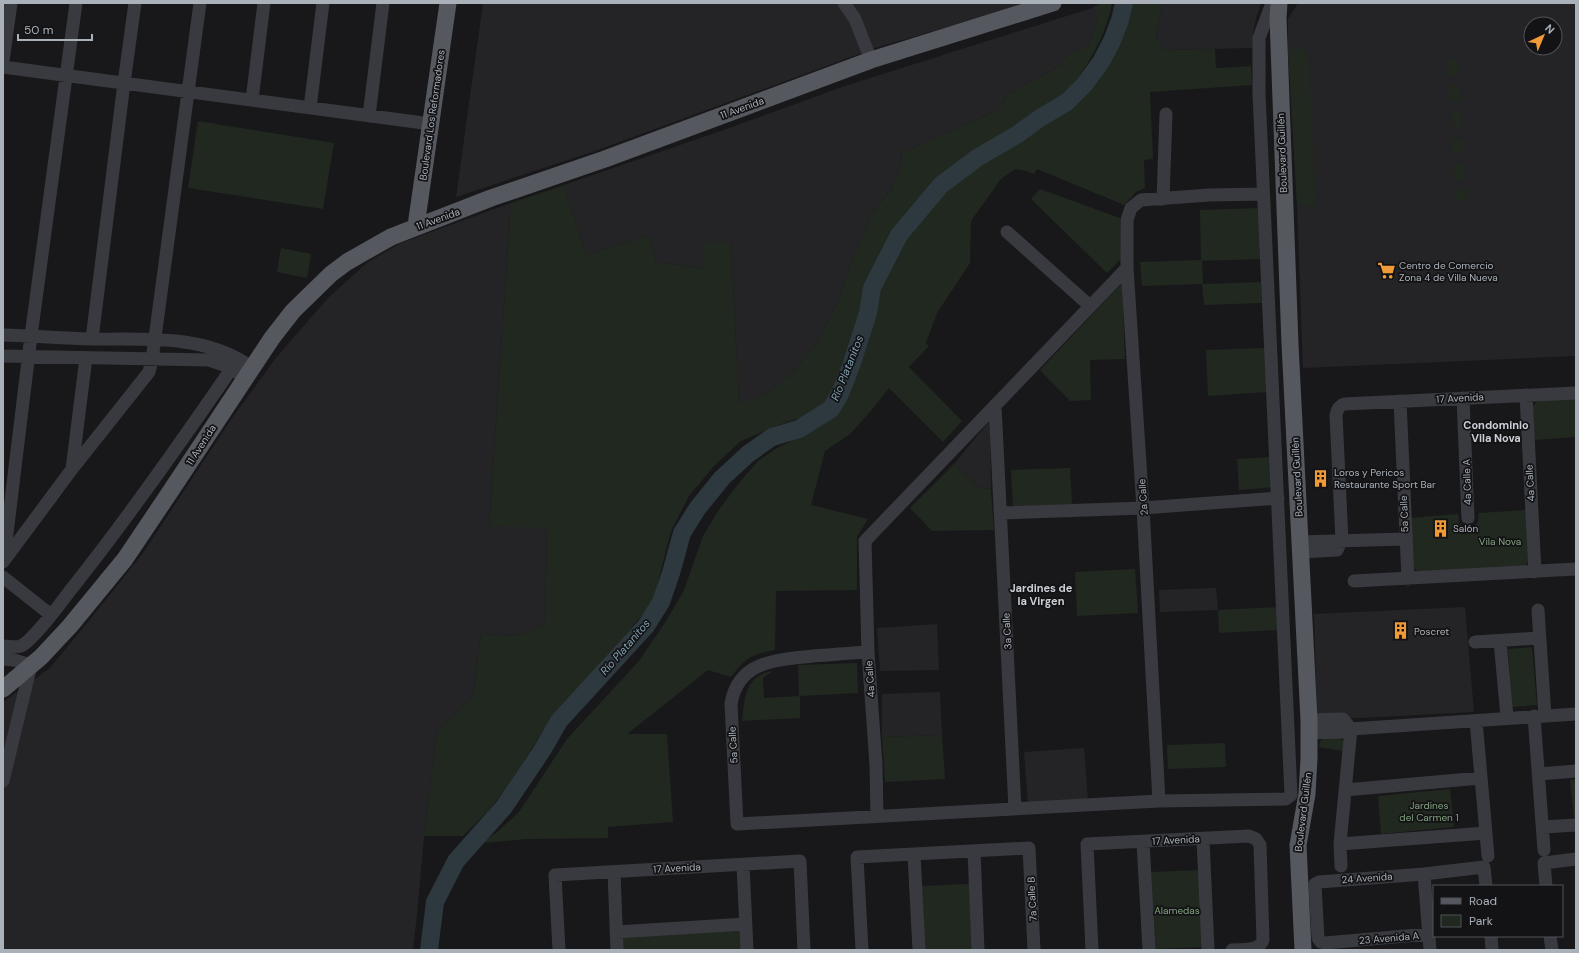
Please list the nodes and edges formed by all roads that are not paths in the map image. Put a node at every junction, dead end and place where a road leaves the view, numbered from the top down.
1 (11, 3) edge
2 (76, 3) edge
3 (135, 3) edge
4 (200, 3) edge
5 (264, 3) edge
6 (323, 3) edge
7 (383, 3) edge
8 (448, 3) edge
9 (844, 3) edge
10 (1053, 3) edge
11 (1274, 11) edge
12 (871, 60) junction
13 (3, 61) edge
14 (3, 67) edge
15 (67, 75) junction
16 (124, 83) junction
17 (188, 92) junction
18 (252, 100) junction
19 (310, 108) junction
20 (1166, 114) dead end
21 (369, 116) junction
22 (431, 124) junction
23 (1263, 194) junction
24 (1163, 199) junction
25 (416, 226) junction
26 (1007, 232) dead end
27 (1127, 268) junction
28 (1090, 306) junction
29 (3, 335) edge
30 (31, 336) junction
31 (92, 339) junction
32 (154, 339) junction
33 (3, 356) edge
34 (28, 356) junction
35 (86, 358) junction
36 (152, 360) junction
37 (241, 368) junction
38 (1576, 393) edge
39 (1526, 395) junction
40 (1463, 398) junction
41 (1400, 401) junction
42 (995, 405) junction
43 (72, 469) junction
44 (1278, 498) junction
45 (1144, 508) junction
46 (1002, 513) junction
47 (1468, 518) dead end
48 (1405, 539) junction
49 (1340, 545) junction
50 (1300, 547) junction
51 (4, 561) edge
52 (1576, 569) edge
53 (1535, 572) junction
54 (3, 577) edge
55 (1408, 579) junction
56 (1354, 581) dead end
57 (1538, 610) dead end
58 (51, 615) junction
59 (1539, 638) junction
60 (1500, 641) junction
61 (1475, 642) dead end
62 (3, 646) edge
63 (868, 652) junction
64 (3, 659) edge
65 (31, 665) junction
66 (3, 689) edge
67 (1576, 714) edge
68 (1540, 716) junction
69 (1508, 717) junction
70 (1476, 721) junction
71 (1309, 726) junction
72 (1351, 729) junction
73 (1576, 771) edge
74 (1539, 774) junction
75 (1481, 778) junction
76 (3, 781) edge
77 (1345, 790) junction
78 (1158, 800) junction
79 (1015, 809) junction
80 (877, 816) junction
81 (1576, 825) edge
82 (1543, 827) junction
83 (1486, 833) junction
84 (1203, 838) junction
85 (1143, 842) junction
86 (1340, 844) junction
87 (974, 851) junction
88 (914, 855) junction
89 (1544, 856) junction
90 (1576, 859) edge
91 (1486, 861) junction
92 (743, 865) junction
93 (1341, 866) dead end
94 (614, 872) junction
95 (1424, 874) junction
96 (1486, 885) edge
97 (1546, 885) edge
98 (746, 924) junction
99 (616, 932) junction
100 (1429, 934) junction
101 (1491, 937) edge
102 (1550, 937) edge
103 (1325, 943) joint
104 (559, 950) edge
105 (617, 950) edge
106 (747, 950) edge
107 (804, 950) edge
108 (862, 950) edge
109 (918, 950) edge
110 (978, 950) edge
111 (1034, 950) edge
112 (1092, 950) edge
113 (1148, 950) edge
114 (1208, 950) edge
115 (1232, 950) edge
116 (1303, 950) edge
117 (1430, 950) edge
118 (1492, 950) edge
119 (1552, 950) edge

1 - 13 street
2 - 15 street
3 - 16 street
4 - 17 street
5 - 18 street
6 - 19 street
7 - 21 street
8 - 22 main road, Boulevard Los Reformadores
9 - 12 street
10 - 12 main road, 11 Avenida
11 - 23 street
11 - 50 main road, Boulevard Guillén
12 - 25 main road, 11 Avenida
14 - 15 street
15 - 16 street
15 - 30 street
16 - 17 street
16 - 31 street
17 - 18 street
17 - 32 street
18 - 19 street
19 - 21 street
20 - 24 street
21 - 22 street
22 - 25 main road, Boulevard Los Reformadores
23 - 24 street
23 - 44 street
24 - 27 street, 2a Calle
25 - 37 main road, 11 Avenida
26 - 28 street
27 - 28 street
27 - 45 street, 2a Calle
28 - 42 street
29 - 30 street
30 - 31 street
30 - 34 street
31 - 32 street
32 - 36 street
32 - 37 street
33 - 34 street
34 - 35 street
34 - 51 street
35 - 36 street
35 - 43 street
36 - 37 street
36 - 43 street
37 - 58 street
37 - 65 main road, 11 Avenida
38 - 39 street, 17 Avenida
39 - 40 street, 17 Avenida
39 - 53 street, 4a Calle
40 - 41 street, 17 Avenida
40 - 47 street, 4a Calle A
41 - 48 street, 5a Calle
41 - 49 street, 17 Avenida
42 - 46 street, 3a Calle
42 - 63 street, 4a Calle
43 - 51 street
44 - 45 street
44 - 78 street
45 - 46 street
45 - 78 street, 2a Calle
46 - 79 street, 3a Calle
48 - 49 street
48 - 55 street, 5a Calle
49 - 50 street
50 - 71 main road, Boulevard Guillén
52 - 53 street
53 - 55 street
54 - 58 street
55 - 56 street
57 - 59 street
58 - 62 street
59 - 60 street
59 - 68 street
60 - 61 street
60 - 69 street
63 - 80 street, 4a Calle
63 - 80 street, 5a Calle
64 - 65 street
65 - 66 main road, 11 Avenida
65 - 76 street
67 - 68 street
68 - 69 street
68 - 74 street
69 - 70 street
70 - 72 street
70 - 75 street
71 - 72 street
71 - 116 main road, Boulevard Guillén
72 - 77 street
73 - 74 street
74 - 82 street
75 - 77 street
75 - 83 street
77 - 86 street
78 - 79 street
79 - 80 street
81 - 82 street
82 - 89 street
83 - 86 street
83 - 91 street
84 - 85 street, 17 Avenida
84 - 114 street
84 - 115 street, 17 Avenida
85 - 112 street, 17 Avenida
85 - 113 street
86 - 93 street
87 - 88 street
87 - 110 street
87 - 111 street, 7a Calle B
88 - 108 street
88 - 109 street
89 - 90 street
89 - 97 street
91 - 95 street, 24 Avenida
91 - 96 street
92 - 94 street, 17 Avenida
92 - 98 street
92 - 107 street, 17 Avenida
94 - 99 street
94 - 104 street, 17 Avenida
95 - 100 street
95 - 103 street, 24 Avenida
98 - 99 street
98 - 106 street
99 - 105 street
100 - 103 street, 23 Avenida A
100 - 117 street
101 - 118 street
102 - 119 street

